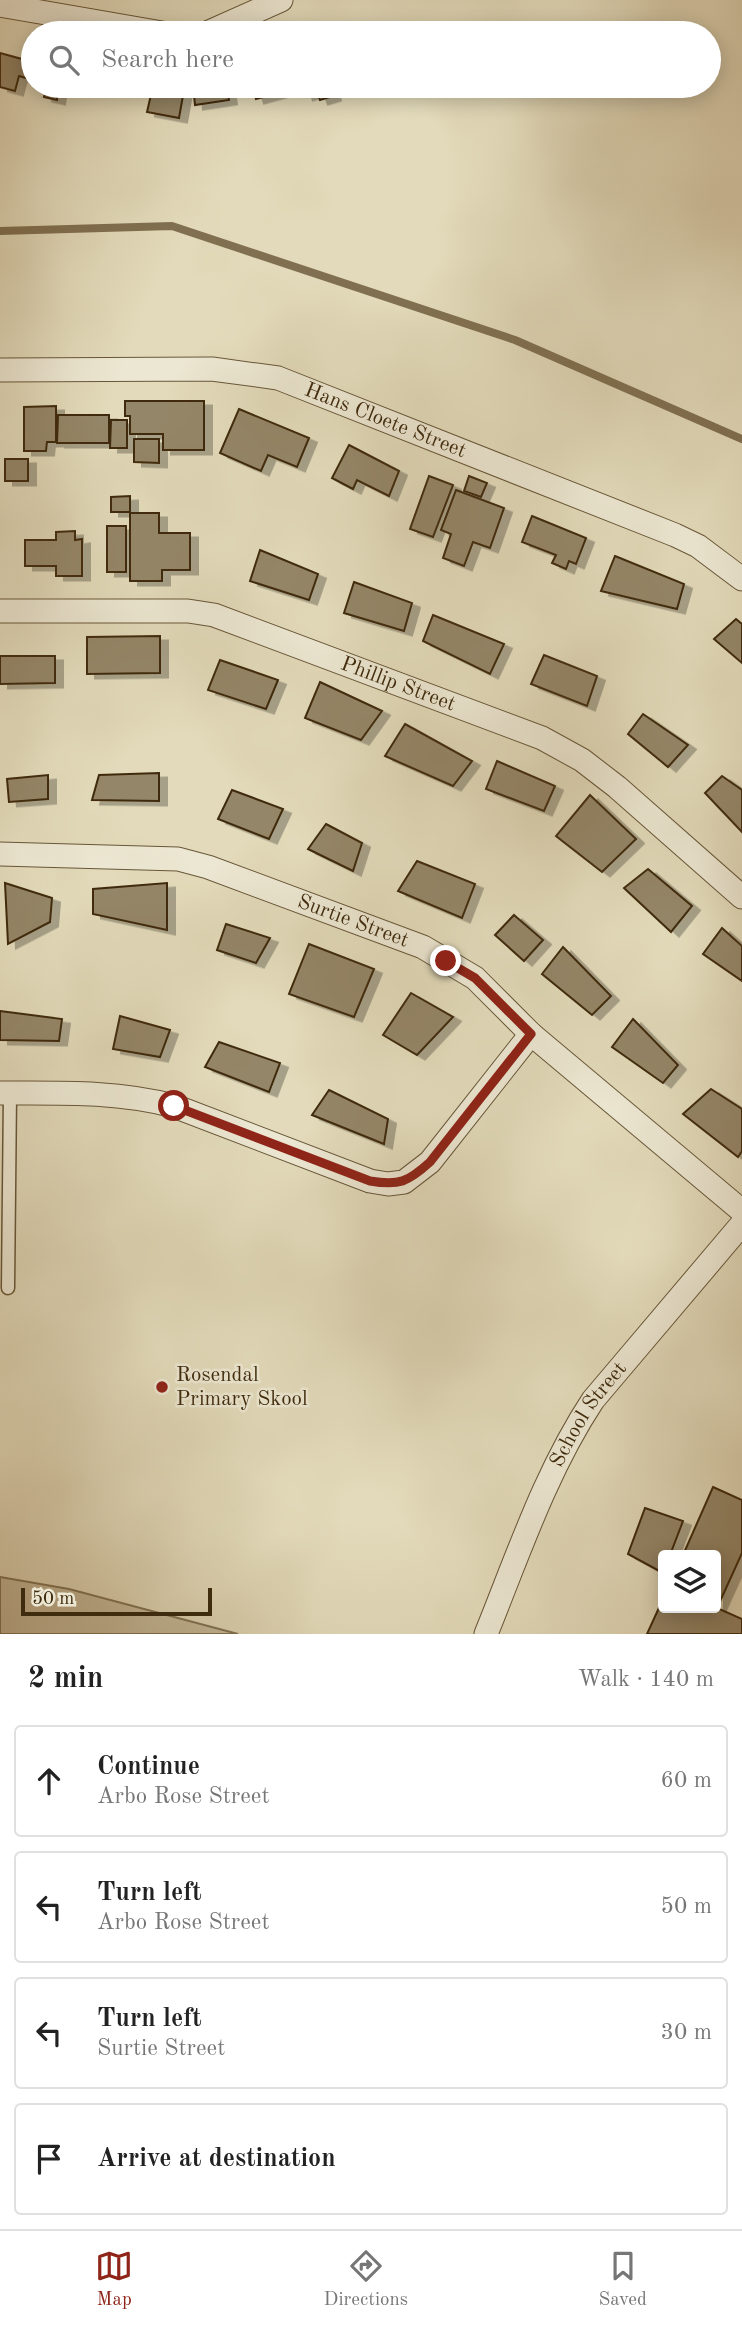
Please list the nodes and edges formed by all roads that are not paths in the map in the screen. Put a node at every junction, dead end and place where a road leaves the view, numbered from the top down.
1 (281, 0) edge
2 (0, 5) edge
3 (93, 21) edge
4 (234, 21) edge
5 (0, 370) edge
6 (742, 579) edge
7 (0, 611) edge
8 (0, 854) edge
9 (742, 897) edge
10 (531, 1034) junction
11 (5, 1093) edge
12 (742, 1211) edge
13 (742, 1224) edge
14 (8, 1288) dead end
15 (486, 1634) edge

1 - 4 street
2 - 3 street
5 - 6 street, Hans Cloete Street
7 - 9 street, Phillip Street
8 - 10 street, Surtie Street
10 - 11 street
10 - 12 street, Surtie Street
11 - 14 lane
13 - 15 street, School Street

